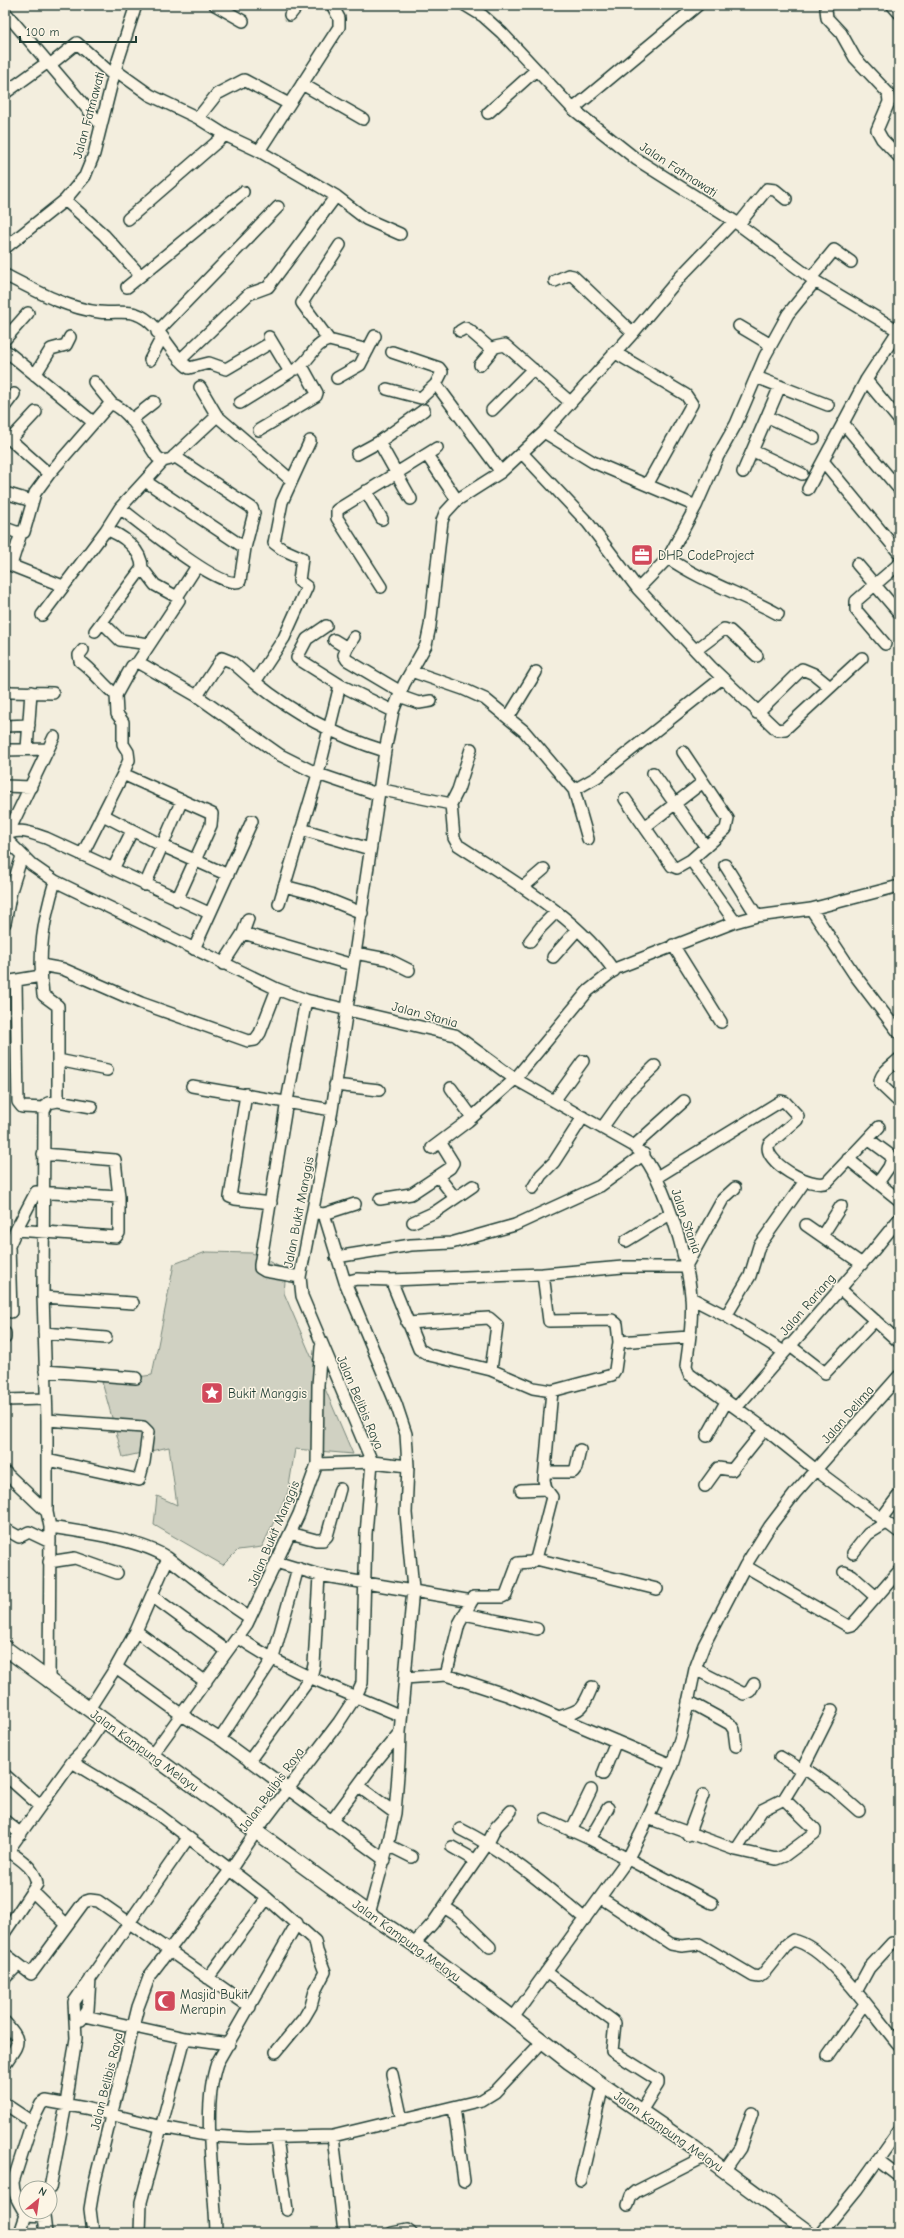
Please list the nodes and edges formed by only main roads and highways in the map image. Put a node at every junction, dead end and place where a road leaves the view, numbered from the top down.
1 (5, 1648) edge
2 (809, 2233) edge

1 - 2 main road, Jalan Kampung Melayu

